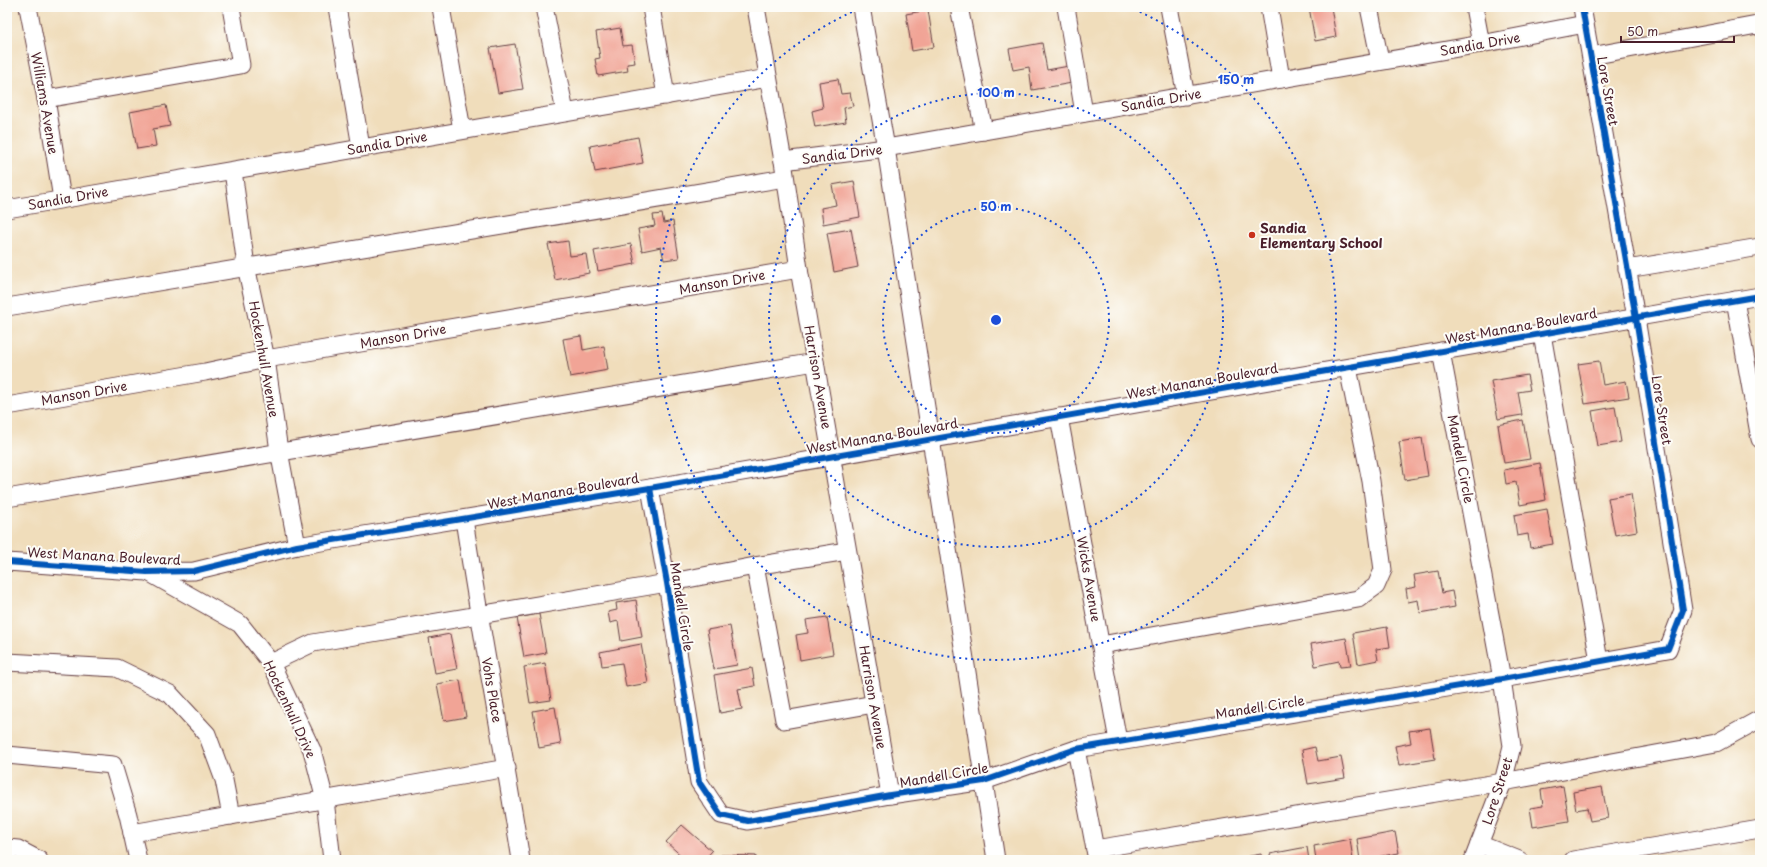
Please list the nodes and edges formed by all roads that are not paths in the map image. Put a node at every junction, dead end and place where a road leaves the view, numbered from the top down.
1 (28, 7) edge
2 (232, 7) edge
3 (337, 7) edge
4 (440, 7) edge
5 (544, 7) edge
6 (651, 7) edge
7 (756, 7) edge
8 (862, 7) edge
9 (959, 7) edge
10 (1066, 7) edge
11 (1169, 7) edge
12 (1269, 7) edge
13 (1369, 7) edge
14 (1474, 7) edge
15 (1582, 7) edge
16 (1585, 24) junction
17 (1760, 27) edge
18 (1481, 44) junction
19 (1591, 56) junction
20 (1380, 61) junction
21 (768, 78) junction
22 (1281, 79) junction
23 (666, 96) junction
24 (1186, 96) junction
25 (46, 99) junction
26 (565, 112) junction
27 (1084, 113) junction
28 (462, 130) junction
29 (984, 131) junction
30 (362, 147) junction
31 (886, 148) junction
32 (783, 161) junction
33 (233, 171) junction
34 (785, 178) junction
35 (62, 199) junction
36 (7, 209) edge
37 (1760, 247) edge
38 (246, 266) junction
39 (798, 269) junction
40 (1627, 269) junction
41 (1760, 296) edge
42 (1736, 300) junction
43 (7, 307) edge
44 (1636, 318) junction
45 (1542, 334) junction
46 (1441, 351) junction
47 (266, 359) junction
48 (815, 362) junction
49 (1348, 368) junction
50 (7, 406) edge
51 (1059, 417) junction
52 (931, 439) junction
53 (1760, 440) edge
54 (279, 451) junction
55 (831, 457) junction
56 (650, 488) junction
57 (7, 498) edge
58 (464, 519) junction
59 (297, 546) junction
60 (847, 551) junction
61 (7, 562) edge
62 (755, 566) junction
63 (147, 572) junction
64 (667, 583) junction
65 (479, 615) junction
66 (1101, 645) junction
67 (1599, 661) junction
68 (7, 662) edge
69 (271, 663) junction
70 (1502, 679) junction
71 (874, 704) junction
72 (1760, 719) edge
73 (1118, 742) junction
74 (1076, 749) junction
75 (7, 754) edge
76 (507, 768) junction
77 (984, 782) junction
78 (1503, 782) junction
79 (890, 795) junction
80 (325, 800) junction
81 (231, 816) junction
82 (1760, 829) edge
83 (132, 833) junction
84 (7, 848) edge
85 (1476, 852) edge
86 (1096, 855) edge
87 (39, 860) edge
88 (138, 860) edge
89 (332, 860) edge
90 (521, 860) edge
91 (996, 860) edge
92 (1519, 860) edge
93 (1573, 860) edge

1 - 25 street, Williams Avenue
2 - 25 street
3 - 30 street
4 - 28 street
5 - 26 street
6 - 23 street
7 - 21 street, Harrison Avenue
8 - 31 street
9 - 29 street
10 - 27 street
11 - 24 street
12 - 22 street
13 - 20 street
14 - 18 street
15 - 16 street, Lore Street
16 - 18 street, Sandia Drive
16 - 19 street, Lore Street
17 - 19 street
18 - 20 street, Sandia Drive
19 - 40 street, Lore Street
20 - 22 street, Sandia Drive
21 - 23 street, Sandia Drive
21 - 32 street, Harrison Avenue
22 - 24 street, Sandia Drive
23 - 26 street, Sandia Drive
24 - 27 street, Sandia Drive
25 - 35 street, Williams Avenue
26 - 28 street, Sandia Drive
27 - 29 street, Sandia Drive
28 - 30 street, Sandia Drive
29 - 31 street, Sandia Drive
30 - 33 street, Sandia Drive
31 - 32 street, Sandia Drive
31 - 52 street
32 - 34 street, Harrison Avenue
33 - 35 street, Sandia Drive
33 - 38 street, Hockenhull Avenue
34 - 38 street
34 - 39 street, Harrison Avenue
35 - 36 street, Sandia Drive
37 - 40 street
38 - 43 street
38 - 47 street, Hockenhull Avenue
39 - 47 street, Manson Drive
39 - 48 street, Harrison Avenue
40 - 44 street, Lore Street
41 - 42 street, West Manana Boulevard
42 - 44 street, West Manana Boulevard
42 - 53 street
44 - 45 street, West Manana Boulevard
44 - 67 street, Lore Street
45 - 46 street, West Manana Boulevard
45 - 67 street
46 - 49 street, West Manana Boulevard
46 - 70 street, Mandell Circle
47 - 50 street, Manson Drive
47 - 54 street, Hockenhull Avenue
48 - 54 street
48 - 55 street, Harrison Avenue
49 - 51 street, West Manana Boulevard
49 - 66 street
51 - 52 street, West Manana Boulevard
51 - 66 street, Wicks Avenue
52 - 55 street, West Manana Boulevard
52 - 77 street
54 - 57 street
54 - 59 street, Hockenhull Avenue
55 - 56 street, West Manana Boulevard
55 - 60 street, Harrison Avenue
56 - 58 street, West Manana Boulevard
56 - 64 street, Mandell Circle
58 - 59 street, West Manana Boulevard
58 - 65 street, Vohs Place
59 - 63 street, West Manana Boulevard
60 - 62 street
60 - 71 street, Harrison Avenue
61 - 63 street, West Manana Boulevard
62 - 64 street
62 - 71 street
63 - 69 street, Hockenhull Drive
64 - 65 street
64 - 79 street, Mandell Circle
65 - 69 street
65 - 76 street, Vohs Place
66 - 73 street, Wicks Avenue
67 - 70 street, Lore Street
68 - 81 street
69 - 80 street, Hockenhull Drive
70 - 73 street, Mandell Circle
70 - 78 street, Lore Street
71 - 79 street, Harrison Avenue
72 - 78 street
73 - 74 street, Mandell Circle
74 - 77 street, Mandell Circle
74 - 86 street
75 - 83 street
76 - 80 street
76 - 90 street, Vohs Place
77 - 79 street, Mandell Circle
77 - 91 street
78 - 85 street, Lore Street
78 - 86 street
80 - 81 street
80 - 89 street, Hockenhull Drive
81 - 83 street
82 - 93 street
83 - 88 street
84 - 87 street
85 - 92 street

